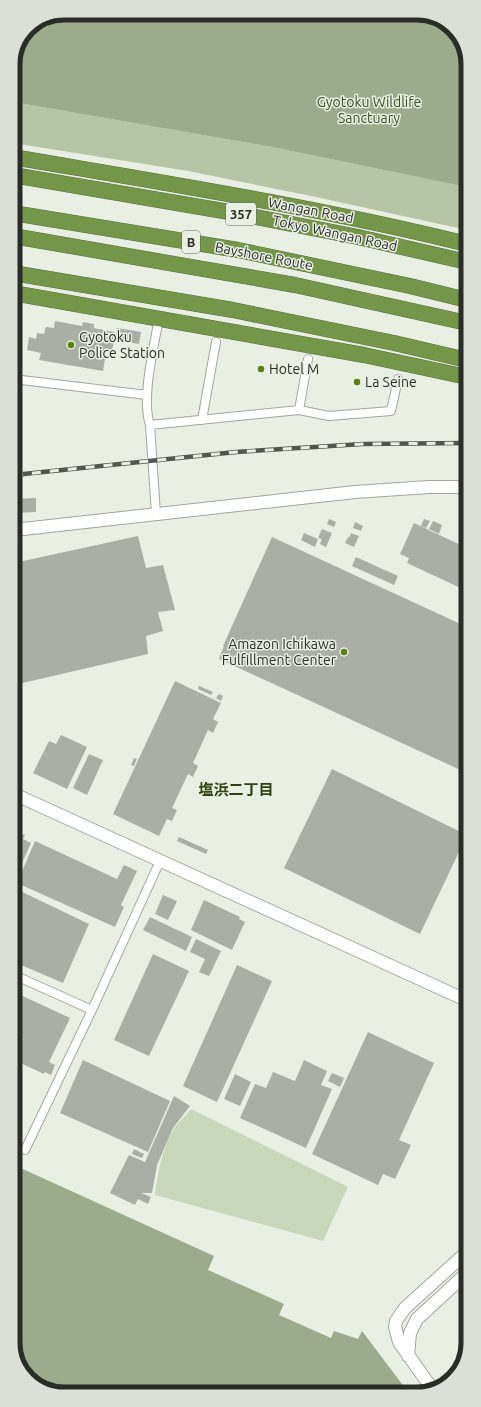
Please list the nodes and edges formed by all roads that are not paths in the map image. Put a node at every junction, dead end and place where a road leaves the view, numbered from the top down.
1 (20, 158) edge
2 (20, 176) edge
3 (20, 214) edge
4 (20, 237) edge
5 (461, 243) edge
6 (461, 261) edge
7 (20, 273) edge
8 (20, 294) edge
9 (461, 299) edge
10 (159, 318) junction
11 (461, 322) edge
12 (216, 342) dead end
13 (308, 359) dead end
14 (461, 359) edge
15 (461, 376) edge
16 (398, 379) dead end
17 (20, 380) edge
18 (147, 395) junction
19 (299, 410) junction
20 (202, 420) junction
21 (150, 425) junction
22 (461, 487) edge
23 (156, 514) junction
24 (20, 529) edge
25 (20, 797) edge
26 (160, 861) junction
27 (20, 977) edge
28 (461, 998) edge
29 (92, 1010) junction
30 (25, 1150) dead end
31 (461, 1257) edge
32 (461, 1278) edge
33 (428, 1286) junction
34 (439, 1298) junction
35 (408, 1356) junction
36 (429, 1385) edge

1 - 5 highway, Wangan Road / 357
2 - 6 highway, Tokyo Wangan Road / 357
3 - 9 highway, Bayshore Route / B
4 - 11 highway, Bayshore Route / B
7 - 14 highway
8 - 10 highway
10 - 15 highway
10 - 18 street
12 - 20 street
13 - 19 street
16 - 19 street
17 - 18 street
18 - 21 street
19 - 20 street
20 - 21 street
21 - 23 street
22 - 23 street
23 - 24 street
25 - 26 street
26 - 28 street
26 - 29 street
27 - 29 street
29 - 30 street
31 - 33 street
32 - 34 street
33 - 34 street
33 - 35 street
34 - 35 street
35 - 36 street

